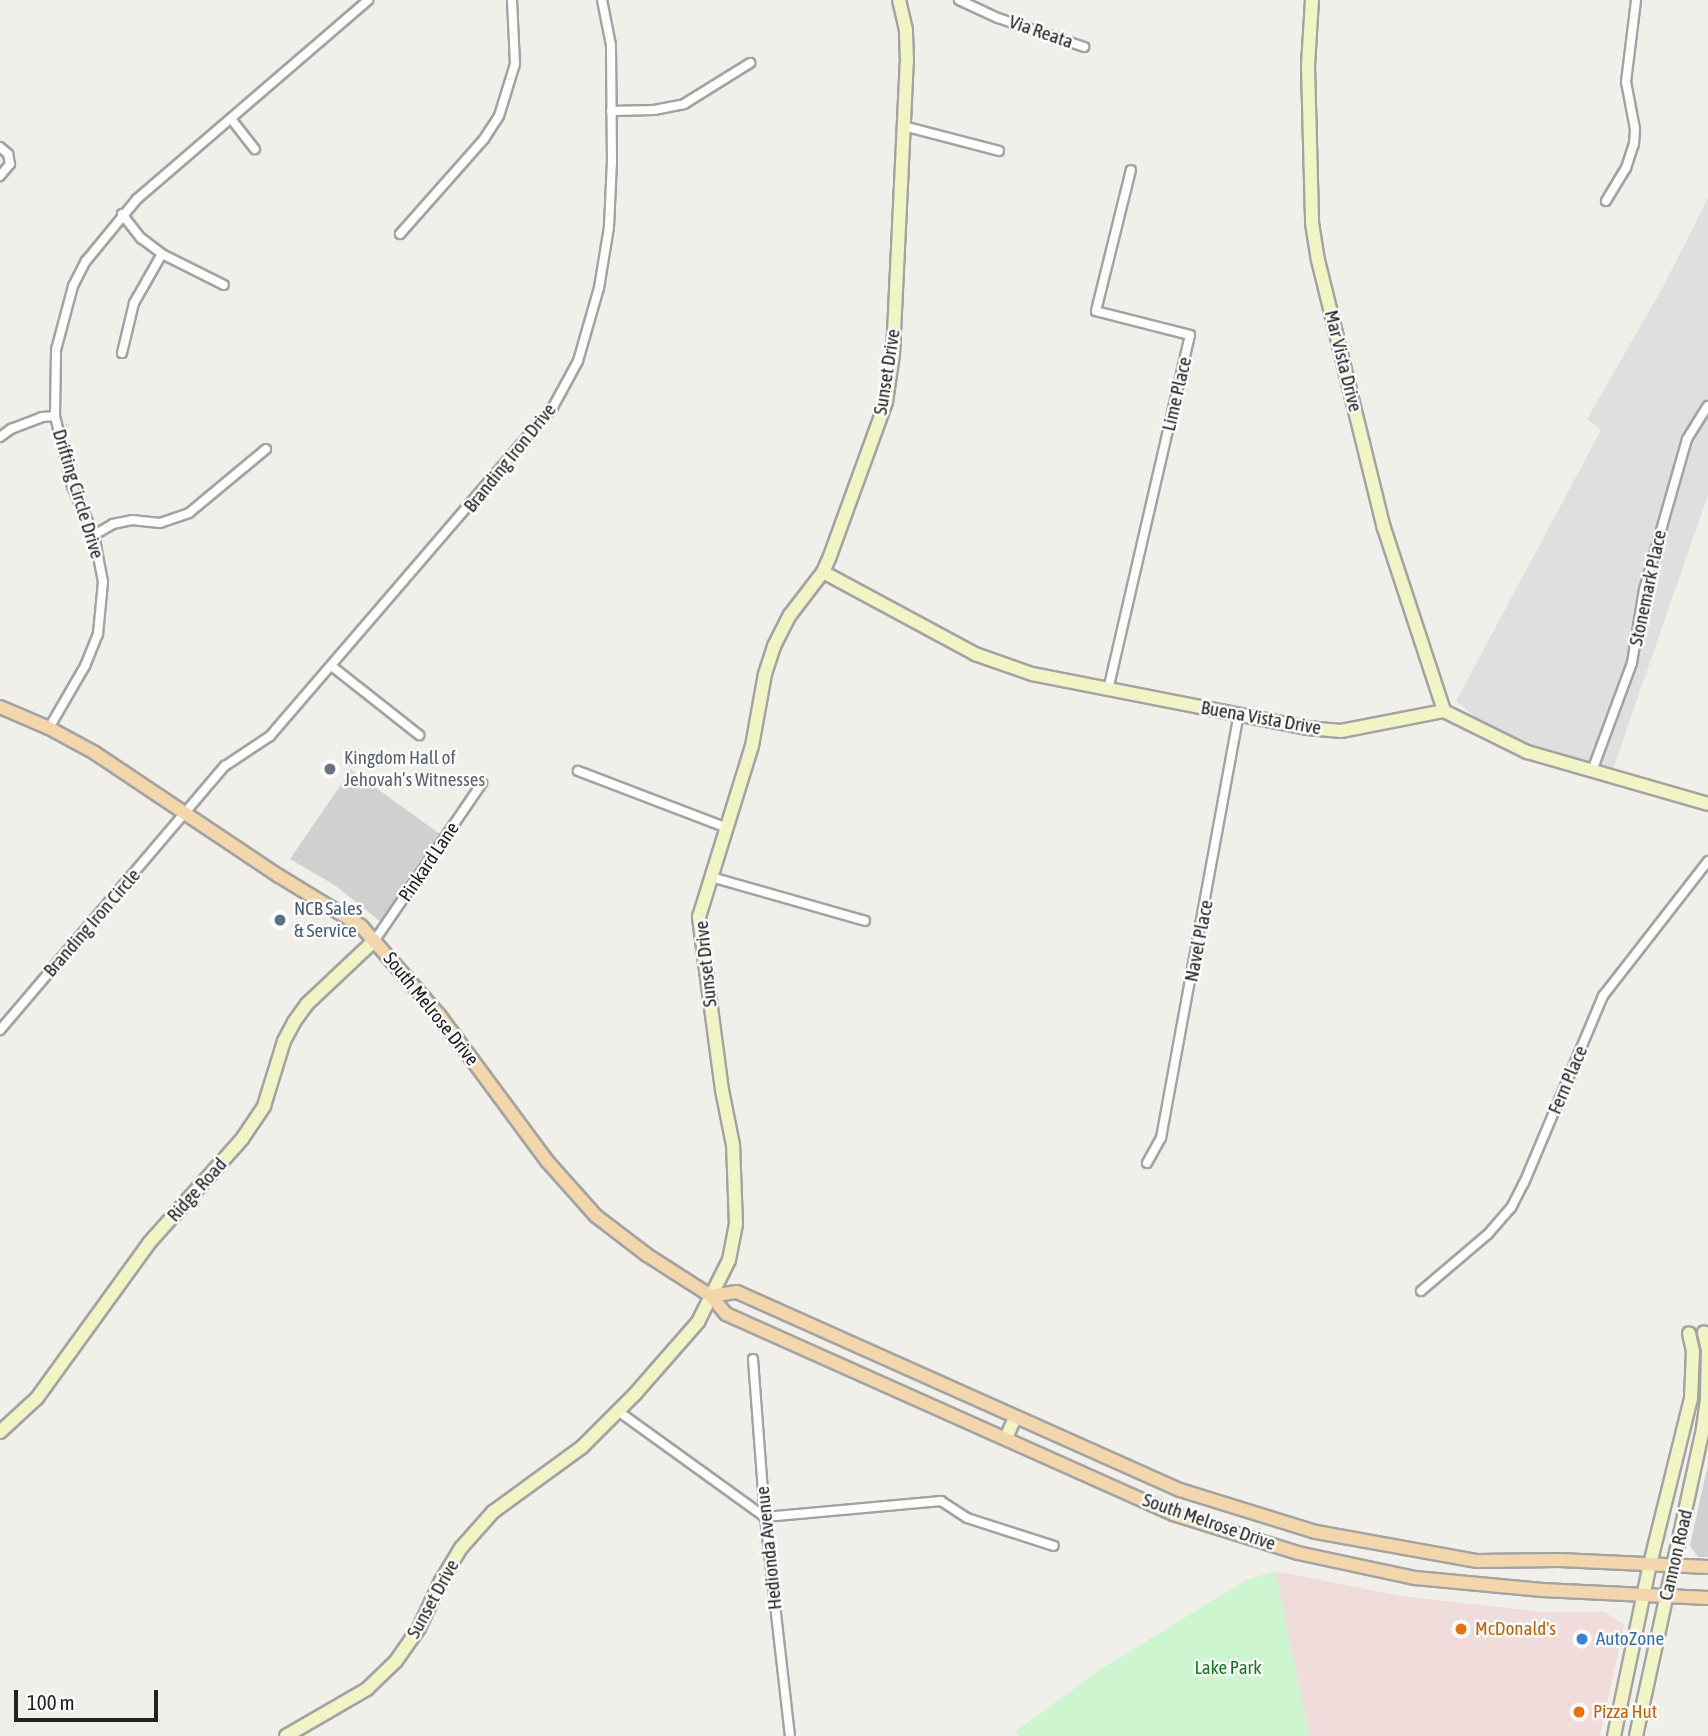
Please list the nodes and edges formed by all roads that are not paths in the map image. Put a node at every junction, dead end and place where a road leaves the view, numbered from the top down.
1 (368, 0) edge
2 (512, 0) edge
3 (602, 0) edge
4 (899, 0) edge
5 (959, 0) edge
6 (1312, 0) edge
7 (1636, 0) edge
8 (1084, 47) dead end
9 (750, 63) dead end
10 (611, 111) junction
11 (232, 120) junction
12 (903, 126) junction
13 (0, 147) edge
14 (255, 149) dead end
15 (999, 151) dead end
16 (1131, 170) dead end
17 (0, 176) edge
18 (1606, 201) dead end
19 (122, 214) junction
20 (400, 234) dead end
21 (162, 254) junction
22 (224, 285) dead end
23 (122, 353) dead end
24 (1708, 407) edge
25 (55, 416) junction
26 (0, 437) edge
27 (265, 449) dead end
28 (94, 536) junction
29 (822, 572) junction
30 (333, 667) junction
31 (1108, 690) junction
32 (0, 707) edge
33 (1444, 711) junction
34 (1239, 715) junction
35 (49, 728) junction
36 (419, 735) dead end
37 (578, 771) dead end
38 (1592, 772) junction
39 (482, 783) dead end
40 (1708, 803) edge
41 (184, 814) junction
42 (727, 828) junction
43 (1708, 861) edge
44 (711, 877) junction
45 (865, 921) dead end
46 (375, 940) junction
47 (0, 1030) edge
48 (1147, 1163) dead end
49 (1421, 1291) dead end
50 (711, 1296) junction
51 (1704, 1332) dead end
52 (1689, 1333) dead end
53 (753, 1359) dead end
54 (618, 1411) junction
55 (1015, 1418) junction
56 (0, 1432) edge
57 (1006, 1438) junction
58 (765, 1517) junction
59 (1055, 1546) dead end
60 (1469, 1560) junction
61 (1650, 1564) junction
62 (1674, 1565) junction
63 (1708, 1567) edge
64 (1432, 1580) junction
65 (1643, 1595) junction
66 (1667, 1596) junction
67 (1708, 1598) edge
68 (286, 1736) edge
69 (790, 1736) edge
70 (1614, 1736) edge
71 (1636, 1736) edge

1 - 11 street, Drifting Circle Drive
2 - 20 street
3 - 10 street, Branding Iron Drive
4 - 12 street, Sunset Drive
5 - 8 street, Via Reata
6 - 33 street, Mar Vista Drive
7 - 18 street
9 - 10 street
10 - 30 street, Branding Iron Drive
11 - 14 street
11 - 19 street, Drifting Circle Drive
12 - 15 street
12 - 29 street, Sunset Drive
13 - 17 street
16 - 31 street, Lime Place
19 - 21 street
19 - 25 street, Drifting Circle Drive
21 - 22 street
21 - 23 street
24 - 38 street, Stonemark Place
25 - 26 street
25 - 28 street, Drifting Circle Drive
27 - 28 street
28 - 35 street, Drifting Circle Drive
29 - 31 street, Buena Vista Drive
29 - 42 street, Sunset Drive
30 - 36 street
30 - 41 street, Branding Iron Drive
31 - 34 street, Buena Vista Drive
32 - 35 main road, South Melrose Drive
33 - 34 street, Buena Vista Drive
33 - 38 street
34 - 48 street, Navel Place
35 - 41 main road, South Melrose Drive
37 - 42 street
38 - 40 street
39 - 46 street, Pinkard Lane
41 - 46 main road, South Melrose Drive
41 - 47 street, Branding Iron Circle
42 - 44 street, Sunset Drive
43 - 49 street, Fern Place
44 - 45 street
44 - 50 street, Sunset Drive
46 - 50 main road, South Melrose Drive
46 - 56 street, Ridge Road
50 - 54 street, Sunset Drive
50 - 55 main road, South Melrose Drive
50 - 57 main road, South Melrose Drive
51 - 62 street, Cannon Road
52 - 61 street, Cannon Road
53 - 58 street, Hedionda Avenue
54 - 58 street
54 - 68 street, Sunset Drive
55 - 57 street
55 - 60 main road, South Melrose Drive
57 - 64 main road, South Melrose Drive
58 - 59 street
58 - 69 street, Hedionda Avenue
60 - 61 main road, South Melrose Drive
60 - 64 main road
61 - 62 main road, South Melrose Drive
61 - 65 street, Cannon Road
62 - 63 main road, South Melrose Drive
62 - 66 street, Cannon Road
64 - 65 main road, South Melrose Drive
65 - 66 main road, South Melrose Drive
65 - 70 street, Cannon Road
66 - 67 main road, South Melrose Drive
66 - 71 street, Cannon Road

